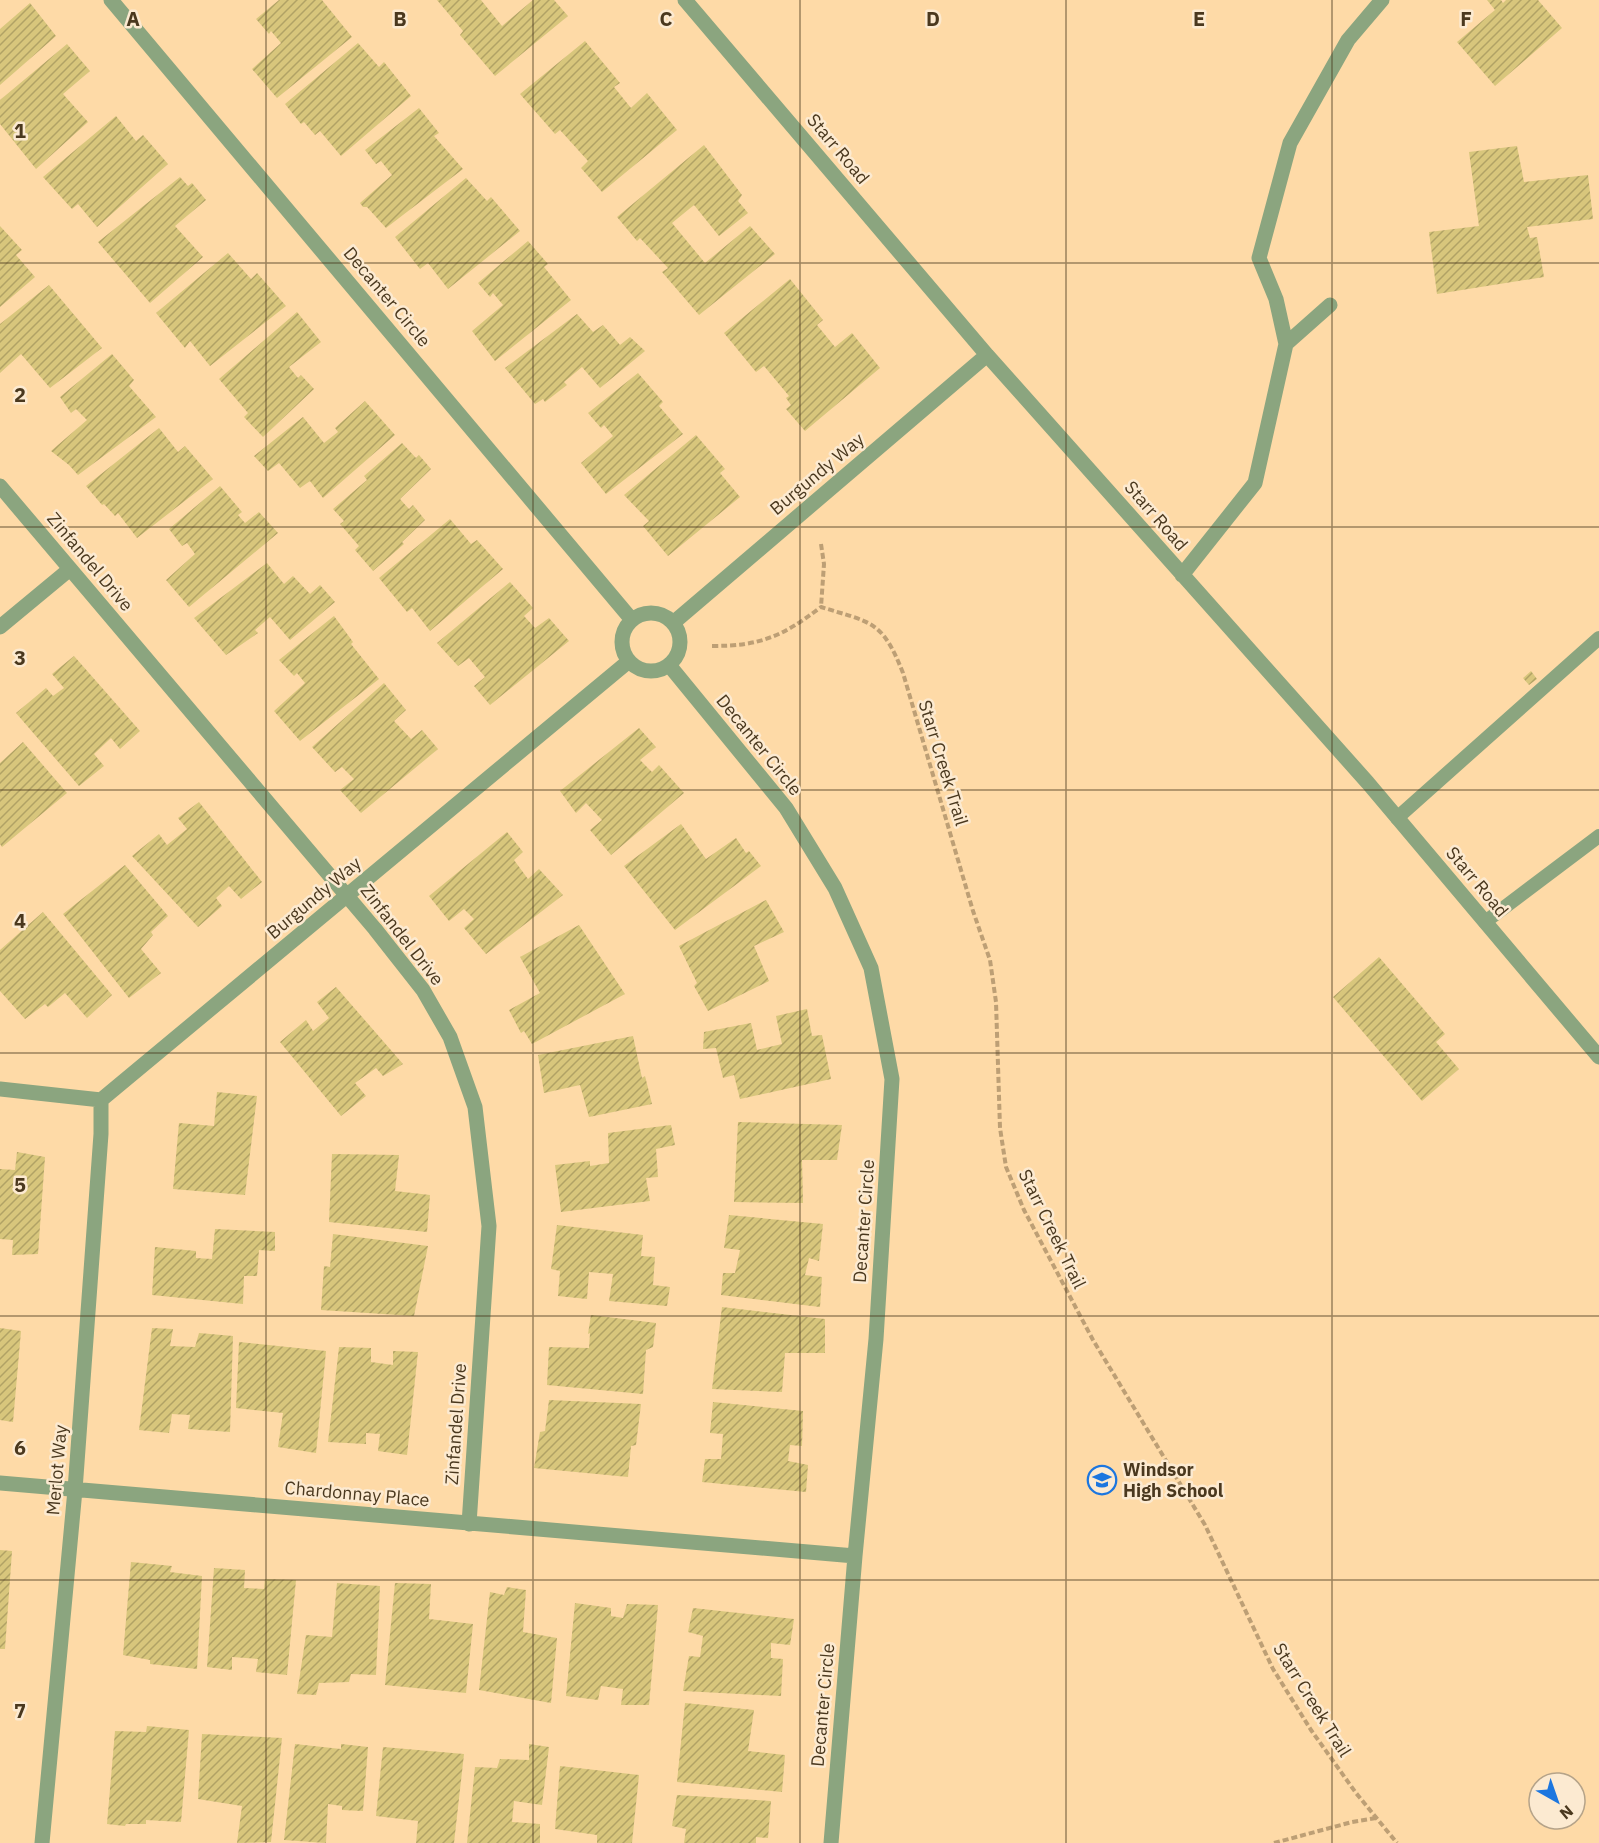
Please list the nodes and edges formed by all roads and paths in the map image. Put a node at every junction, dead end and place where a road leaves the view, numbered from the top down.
1 (111, 0) edge
2 (685, 0) edge
3 (1382, 0) edge
4 (1330, 305) dead end
5 (1286, 344) junction
6 (987, 355) junction
7 (0, 486) edge
8 (821, 544) dead end
9 (70, 569) junction
10 (1182, 575) junction
11 (821, 607) junction
12 (632, 621) junction
13 (673, 623) junction
14 (0, 627) edge
15 (1599, 638) edge
16 (712, 646) dead end
17 (629, 661) junction
18 (669, 665) junction
19 (1397, 818) junction
20 (1599, 836) edge
21 (347, 896) junction
22 (1485, 922) junction
23 (1599, 1057) edge
24 (0, 1089) edge
25 (101, 1100) junction
26 (0, 1483) edge
27 (75, 1490) junction
28 (469, 1524) junction
29 (855, 1556) junction
30 (1377, 1818) junction
31 (42, 1843) edge
32 (831, 1843) edge
33 (1274, 1843) edge
34 (1397, 1843) edge

1 - 12 street, Decanter Circle
2 - 6 street, Starr Road
3 - 5 street
4 - 5 street
5 - 10 street
6 - 10 street, Starr Road
6 - 13 street, Burgundy Way
7 - 9 street, Zinfandel Drive
8 - 11 path
9 - 14 street
9 - 21 street, Zinfandel Drive
10 - 19 street, Starr Road
11 - 16 path
11 - 30 path, Starr Creek Trail
12 - 13 street
12 - 17 street
13 - 18 street
15 - 19 lane
17 - 18 street
17 - 21 street, Burgundy Way
18 - 29 street, Decanter Circle
19 - 22 street, Starr Road
20 - 22 lane
21 - 25 street, Burgundy Way
21 - 28 street, Zinfandel Drive
22 - 23 street, Starr Road
24 - 25 street
25 - 27 street, Merlot Way
26 - 27 street, Chardonnay Place
27 - 28 street, Chardonnay Place
27 - 31 street, Merlot Way
28 - 29 street, Chardonnay Place
29 - 32 street, Decanter Circle
30 - 33 path
30 - 34 path, Starr Creek Trail

